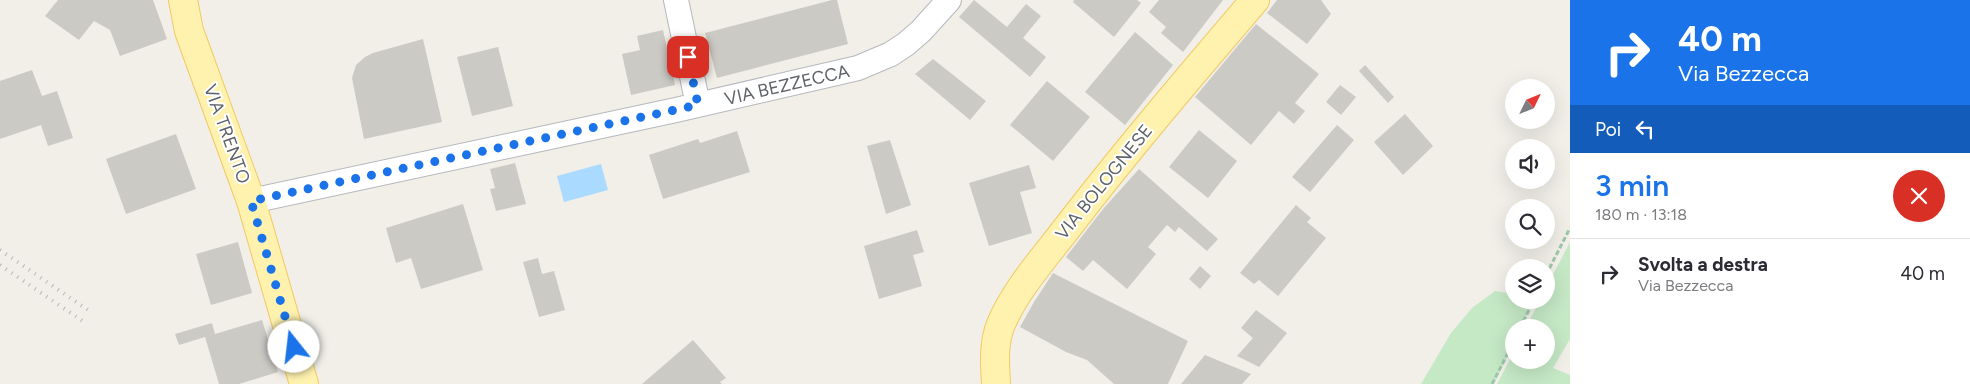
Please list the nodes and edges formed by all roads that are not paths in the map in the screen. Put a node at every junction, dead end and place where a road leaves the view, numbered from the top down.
1 (183, 0) edge
2 (676, 0) edge
3 (949, 0) edge
4 (1255, 0) edge
5 (698, 105) junction
6 (251, 201) junction
7 (304, 384) edge
8 (996, 384) edge

1 - 6 main road, VIA TRENTO
2 - 5 street
3 - 5 street, VIA BEZZECCA
4 - 8 main road, VIA BOLOGNESE
5 - 6 street, VIA BEZZECCA
6 - 7 main road, VIA TRENTO

